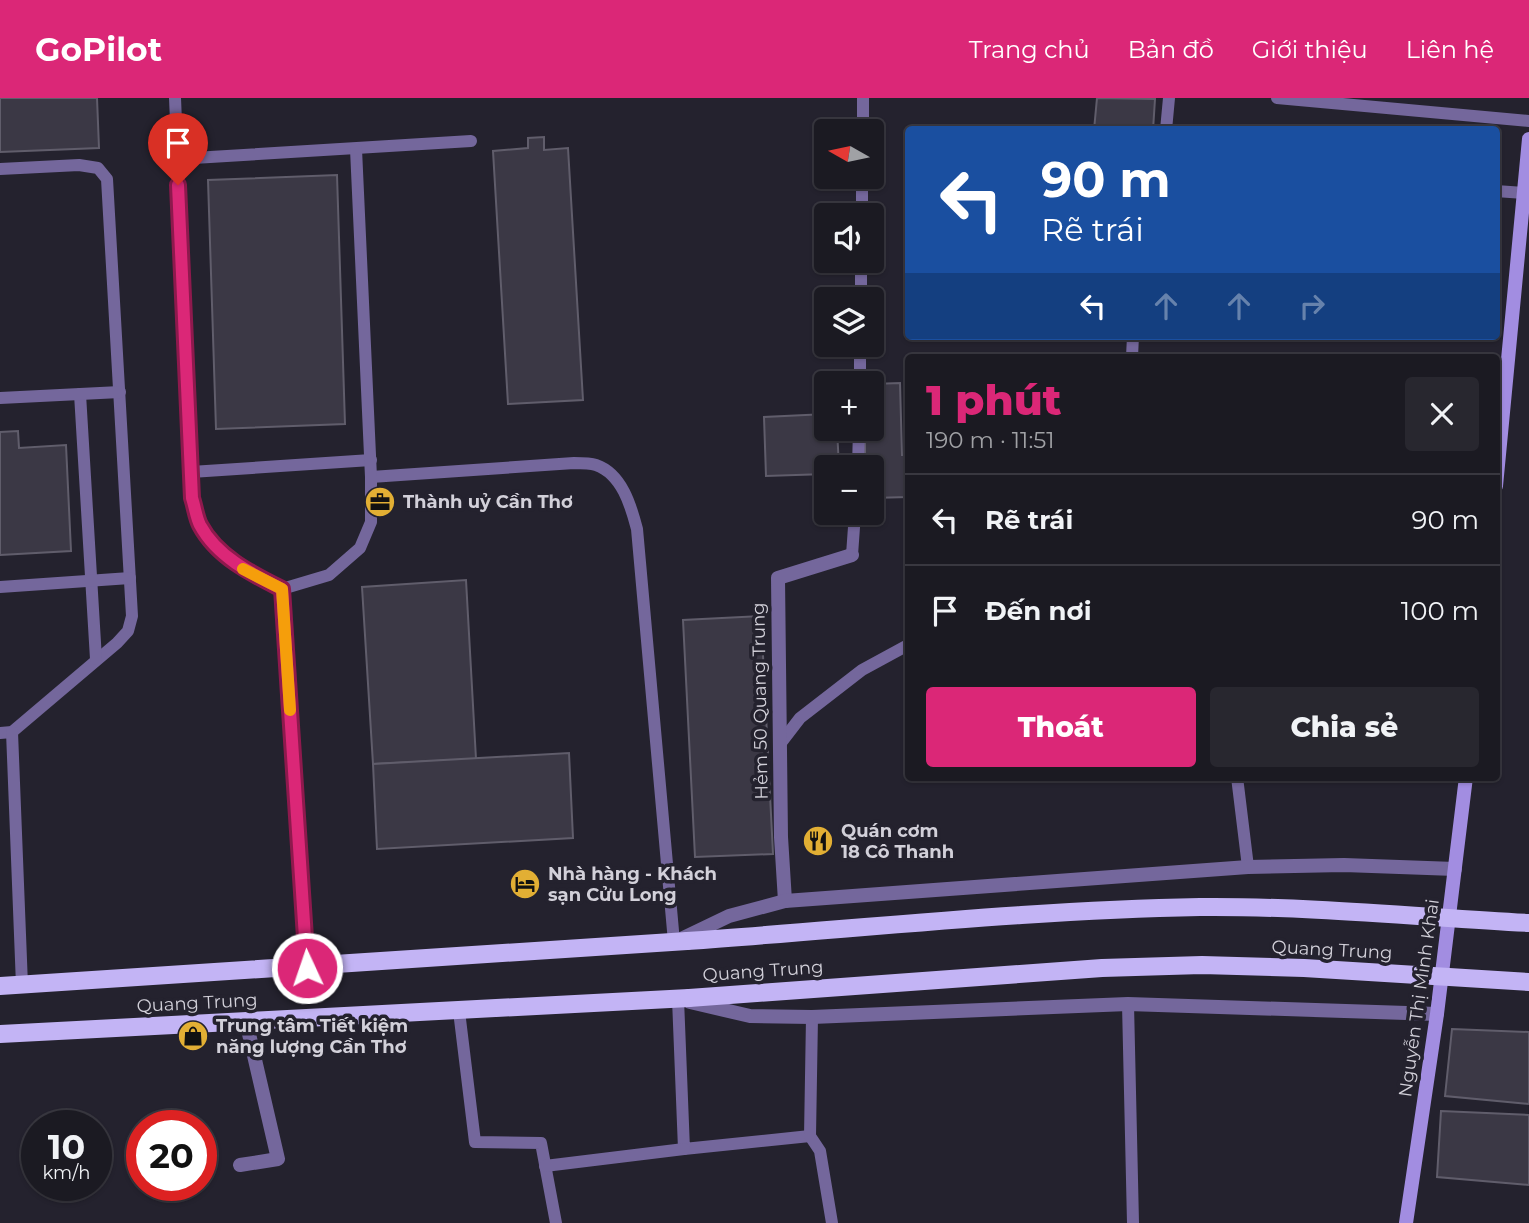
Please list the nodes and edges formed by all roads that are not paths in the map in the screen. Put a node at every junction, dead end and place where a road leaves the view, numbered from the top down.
1 (175, 98) edge
2 (863, 98) edge
3 (1170, 98) edge
4 (1278, 98) edge
5 (863, 119) edge
6 (1529, 121) edge
7 (1166, 126) edge
8 (1529, 139) edge
9 (471, 141) dead end
10 (356, 149) junction
11 (177, 159) junction
12 (0, 169) edge
13 (1500, 191) edge
14 (1524, 193) junction
15 (1524, 241) edge
16 (120, 392) junction
17 (80, 394) junction
18 (0, 398) edge
19 (1500, 451) edge
20 (371, 460) junction
21 (191, 472) junction
22 (372, 477) junction
23 (854, 525) edge
24 (852, 555) joint
25 (130, 578) junction
26 (91, 581) junction
27 (0, 587) edge
28 (282, 589) junction
29 (905, 647) edge
30 (96, 659) junction
31 (6, 733) edge
32 (780, 744) junction
33 (1237, 781) edge
34 (1466, 781) edge
35 (1248, 867) junction
36 (1455, 869) junction
37 (785, 901) junction
38 (1529, 923) edge
39 (681, 942) junction
40 (307, 968) junction
41 (1529, 982) edge
42 (22, 985) junction
43 (0, 986) edge
44 (684, 998) junction
45 (1128, 1003) junction
46 (459, 1011) junction
47 (1437, 1014) junction
48 (813, 1017) junction
49 (246, 1021) junction
50 (0, 1034) edge
51 (810, 1136) junction
52 (684, 1149) junction
53 (240, 1165) dead end
54 (545, 1166) junction
55 (556, 1223) edge
56 (832, 1223) edge
57 (1133, 1223) edge
58 (1406, 1223) edge

1 - 11 lane
2 - 5 lane
3 - 7 lane
4 - 6 lane
8 - 14 street
9 - 10 lane
10 - 11 lane
10 - 20 lane
11 - 21 lane
12 - 16 lane
13 - 14 lane
14 - 15 street
15 - 19 street
16 - 17 lane
16 - 25 lane
17 - 18 lane
17 - 26 lane
20 - 21 lane
20 - 22 lane
21 - 28 lane
22 - 28 lane
22 - 39 lane
23 - 24 lane
24 - 32 street, Hẻm 50 Quang Trung
25 - 26 lane
25 - 30 lane
26 - 27 lane
26 - 30 lane
28 - 40 lane
29 - 32 lane
30 - 31 lane
31 - 42 lane
32 - 37 street, Hẻm 50 Quang Trung
33 - 35 lane
34 - 36 street, Nguyễn Thị Minh Khai
35 - 36 street, Quang Trung
35 - 37 street, Quang Trung
36 - 47 street, Nguyễn Thị Minh Khai
37 - 39 street, Quang Trung
38 - 39 main road, Quang Trung, bridge
39 - 40 main road, Quang Trung
40 - 42 main road, Quang Trung
41 - 44 main road, Quang Trung, bridge
42 - 43 main road, Quang Trung
44 - 46 main road, Quang Trung
44 - 48 street
44 - 52 lane
45 - 47 street
45 - 48 street
45 - 57 lane
46 - 49 main road, Quang Trung
46 - 54 lane
47 - 58 street, Nguyễn Thị Minh Khai
48 - 51 lane
49 - 50 main road, Quang Trung
49 - 53 street
51 - 52 lane
51 - 56 lane
52 - 54 lane
54 - 55 lane

